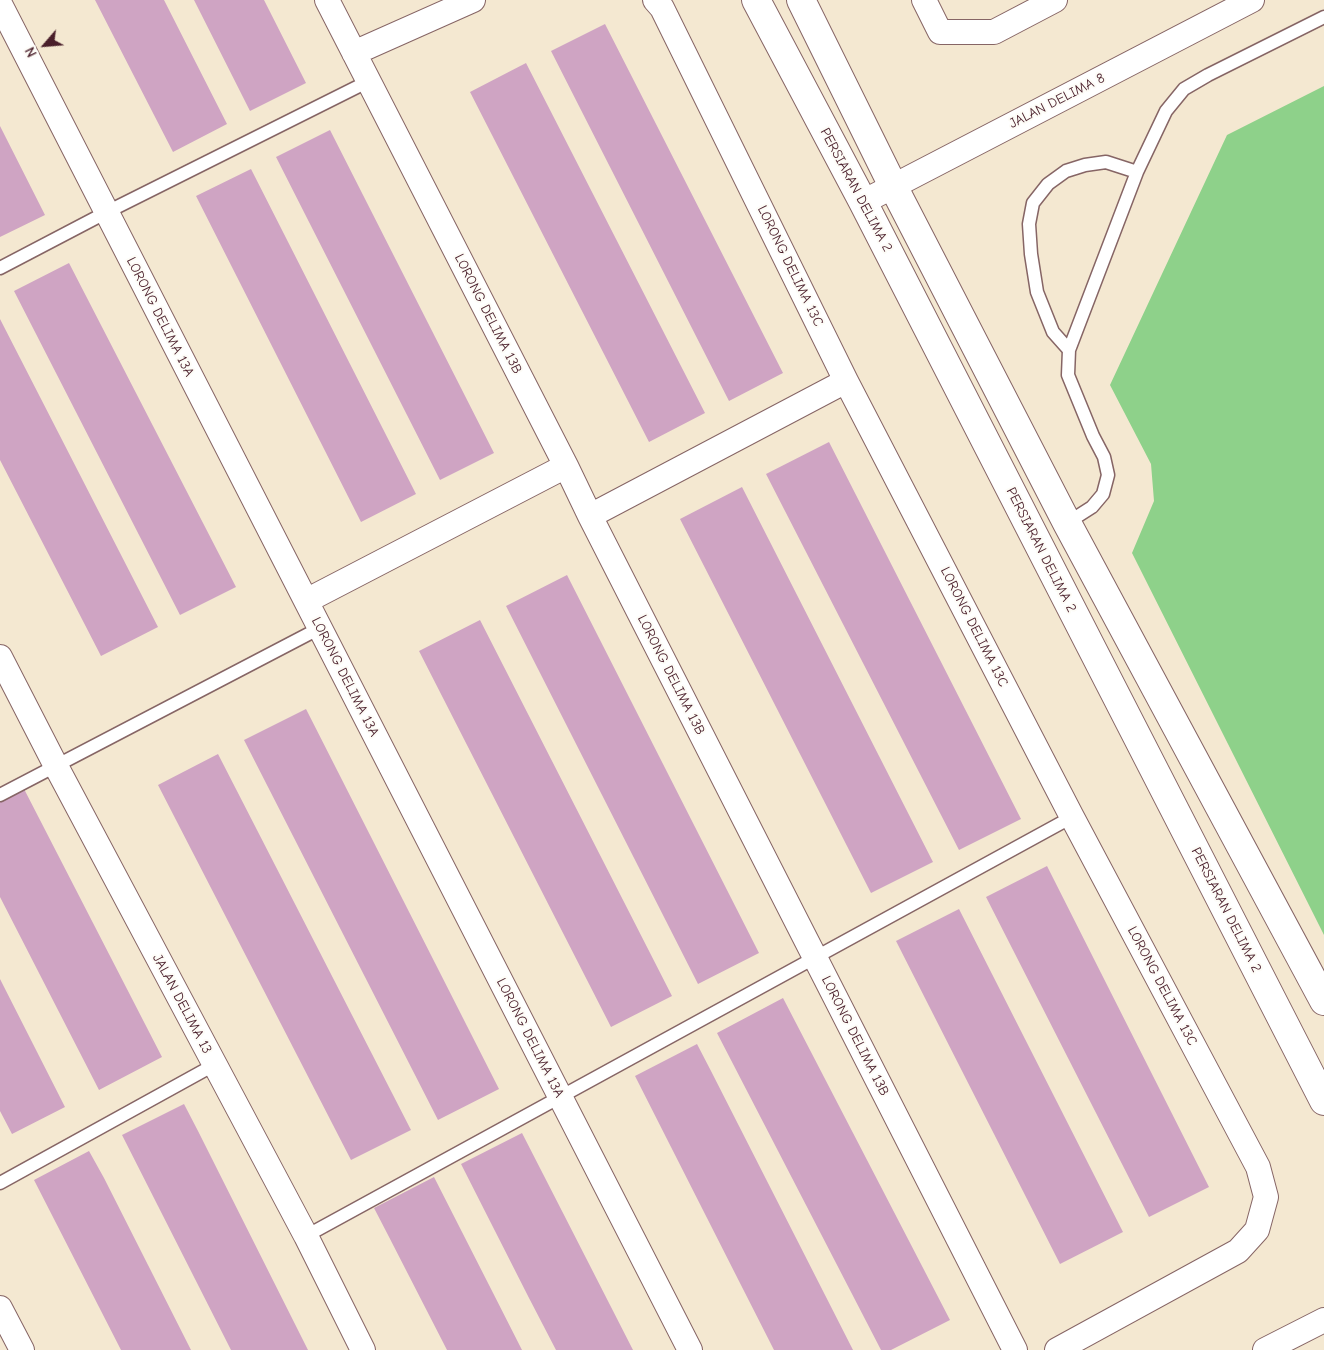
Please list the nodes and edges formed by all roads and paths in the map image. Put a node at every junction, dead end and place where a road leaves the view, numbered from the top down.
1 (327, 0) edge
2 (473, 0) edge
3 (655, 0) edge
4 (756, 0) edge
5 (801, 0) edge
6 (924, 0) edge
7 (1055, 0) edge
8 (1252, 0) edge
9 (0, 4) edge
10 (1324, 17) edge
11 (354, 54) junction
12 (368, 81) junction
13 (1137, 172) junction
14 (893, 186) junction
15 (863, 202) junction
16 (107, 212) junction
17 (0, 268) edge
18 (1069, 350) junction
19 (846, 381) junction
20 (566, 466) junction
21 (590, 516) junction
22 (1067, 523) junction
23 (306, 601) junction
24 (320, 628) junction
25 (0, 657) edge
26 (56, 766) junction
27 (0, 795) edge
28 (1072, 817) junction
29 (815, 957) junction
30 (1324, 1001) edge
31 (214, 1065) junction
32 (560, 1096) junction
33 (1324, 1101) edge
34 (0, 1182) edge
35 (306, 1236) junction
36 (0, 1308) edge
37 (1324, 1320) edge
38 (22, 1350) edge
39 (363, 1350) edge
40 (690, 1350) edge
41 (1015, 1350) edge
42 (1057, 1350) edge
43 (1265, 1350) edge

1 - 11 street, LORONG DELIMA 13B
2 - 11 street
3 - 19 street, LORONG DELIMA 13C
4 - 15 street, PERSIARAN DELIMA 2
5 - 14 street
6 - 7 street
8 - 14 street, JALAN DELIMA 8
9 - 16 street, LORONG DELIMA 13A
10 - 13 lane
11 - 12 street, LORONG DELIMA 13B
12 - 16 lane
12 - 20 street, LORONG DELIMA 13B
13 - 18 lane
13 - 18 lane
14 - 15 street, JALAN DELIMA 8
14 - 22 street
15 - 33 street, PERSIARAN DELIMA 2
16 - 17 lane
16 - 23 street, LORONG DELIMA 13A
18 - 22 lane
19 - 21 street
19 - 28 street, LORONG DELIMA 13C
20 - 21 street, LORONG DELIMA 13B
20 - 23 street
21 - 29 street, LORONG DELIMA 13B
22 - 30 street
23 - 24 street, LORONG DELIMA 13A
24 - 26 lane
24 - 32 street, LORONG DELIMA 13A
25 - 26 street, JALAN DELIMA 13
26 - 27 lane
26 - 31 street, JALAN DELIMA 13
28 - 29 lane
28 - 42 street, LORONG DELIMA 13C
29 - 32 lane
29 - 41 street, LORONG DELIMA 13B
31 - 34 lane
31 - 35 street, JALAN DELIMA 13
32 - 35 lane
32 - 40 street, LORONG DELIMA 13A
35 - 39 street, JALAN DELIMA 13
36 - 38 street
37 - 43 street

